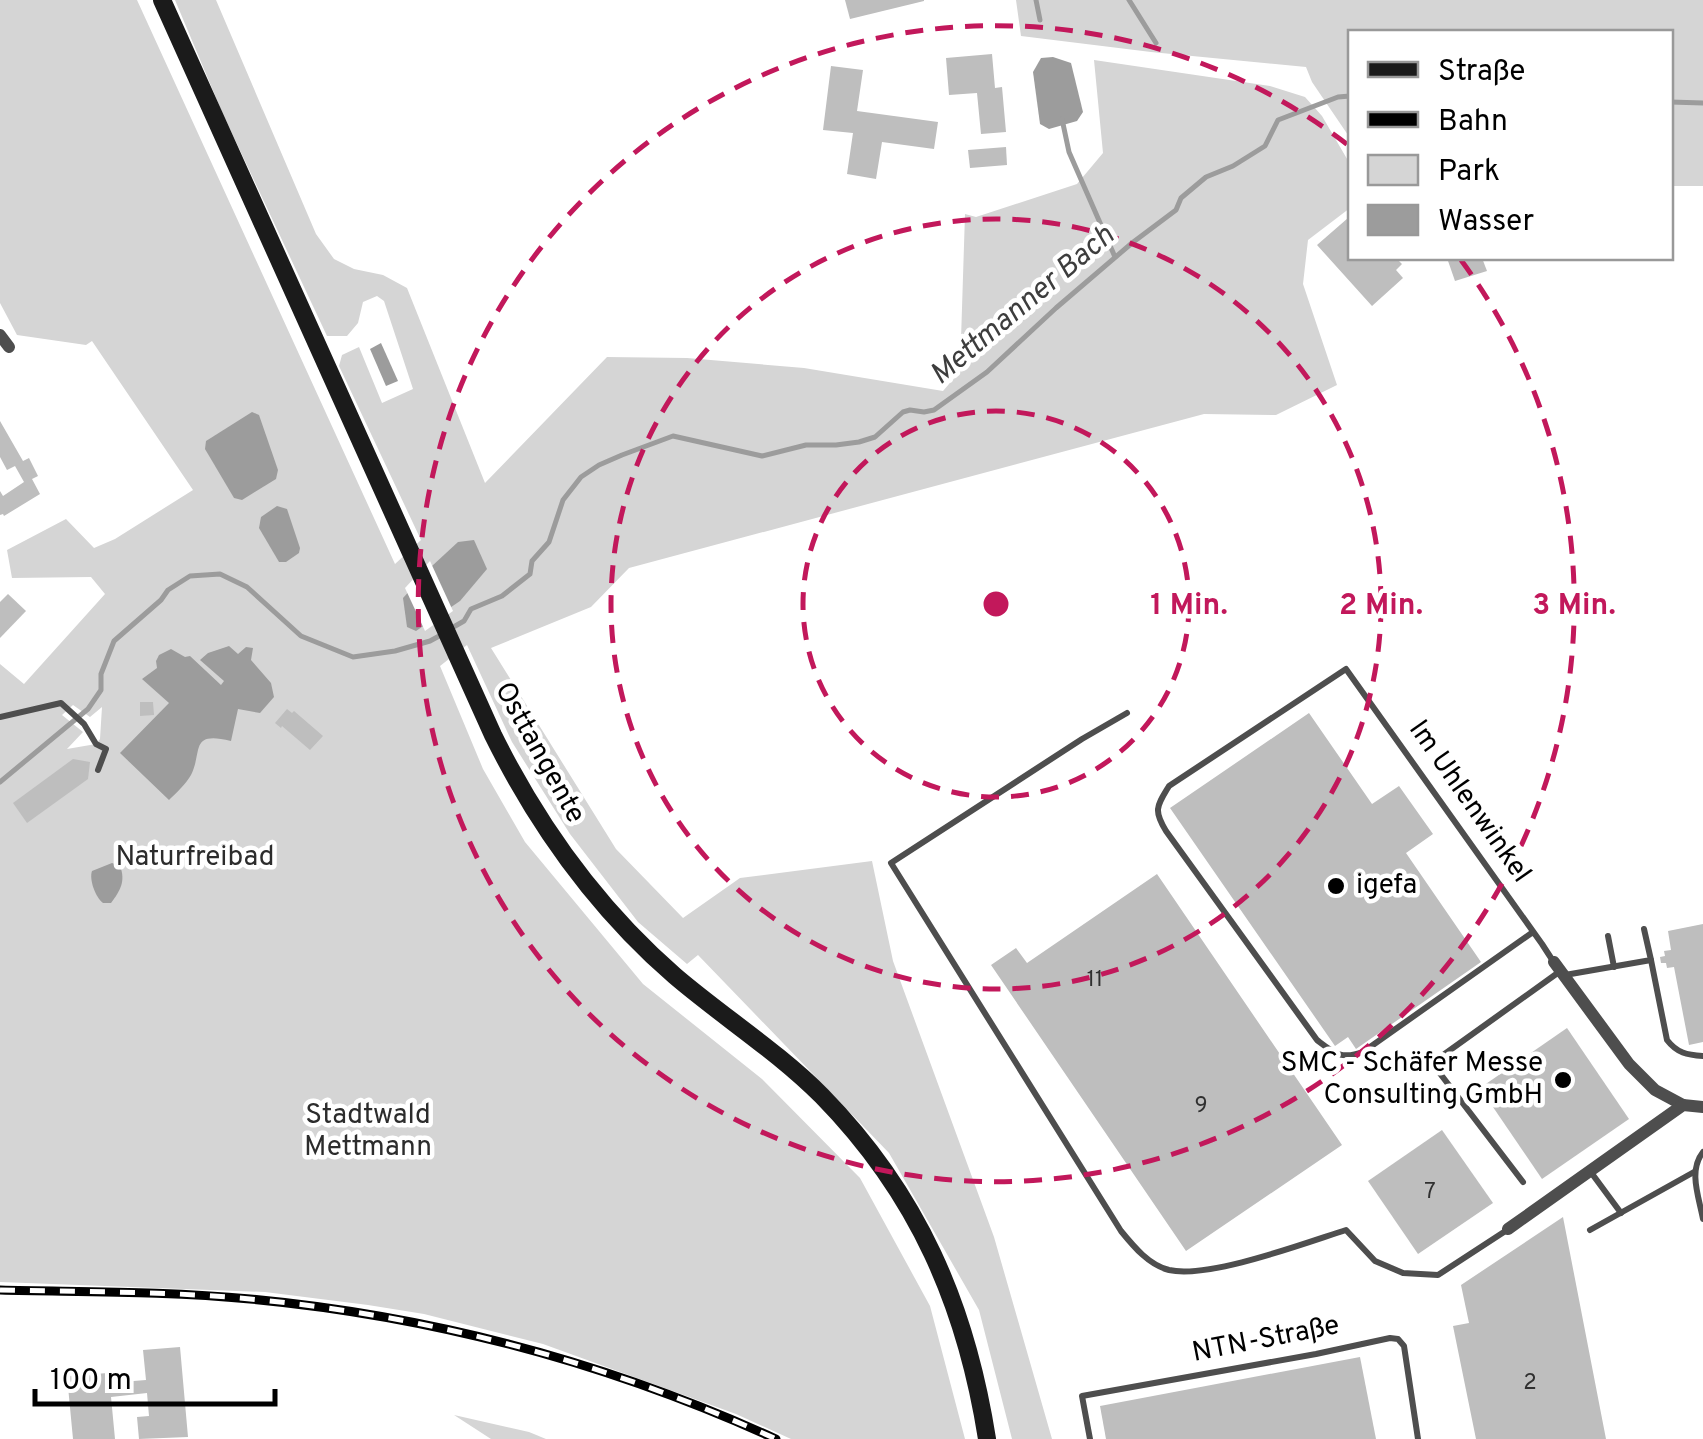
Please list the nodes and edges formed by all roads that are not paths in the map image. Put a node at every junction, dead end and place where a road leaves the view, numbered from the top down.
1 (162, 0) edge
2 (0, 334) edge
3 (9, 347) dead end
4 (1127, 713) dead end
5 (0, 718) edge
6 (98, 770) dead end
7 (1644, 930) dead end
8 (1533, 932) junction
9 (1608, 936) dead end
10 (1651, 960) junction
11 (1614, 967) junction
12 (1559, 970) junction
13 (1703, 1056) edge
14 (1684, 1105) junction
15 (1703, 1107) edge
16 (1703, 1152) edge
17 (1590, 1171) junction
18 (1694, 1172) junction
19 (1523, 1182) dead end
20 (1620, 1213) junction
21 (1703, 1219) edge
22 (1508, 1229) joint
23 (1590, 1230) dead end
24 (987, 1439) edge
25 (1090, 1439) edge
26 (1418, 1439) edge

1 - 24 main road, Osttangente
2 - 3 street
4 - 22 lane
5 - 6 lane
7 - 10 lane
8 - 8 lane, Im Uhlenwinkel
8 - 12 lane, Im Uhlenwinkel
9 - 11 lane
10 - 11 lane
10 - 13 lane
11 - 12 lane
12 - 14 street
12 - 19 lane
14 - 15 street
14 - 17 street
16 - 18 lane
17 - 20 lane
17 - 22 street
18 - 20 lane
18 - 21 lane
20 - 23 lane
25 - 26 lane, NTN-Straße

